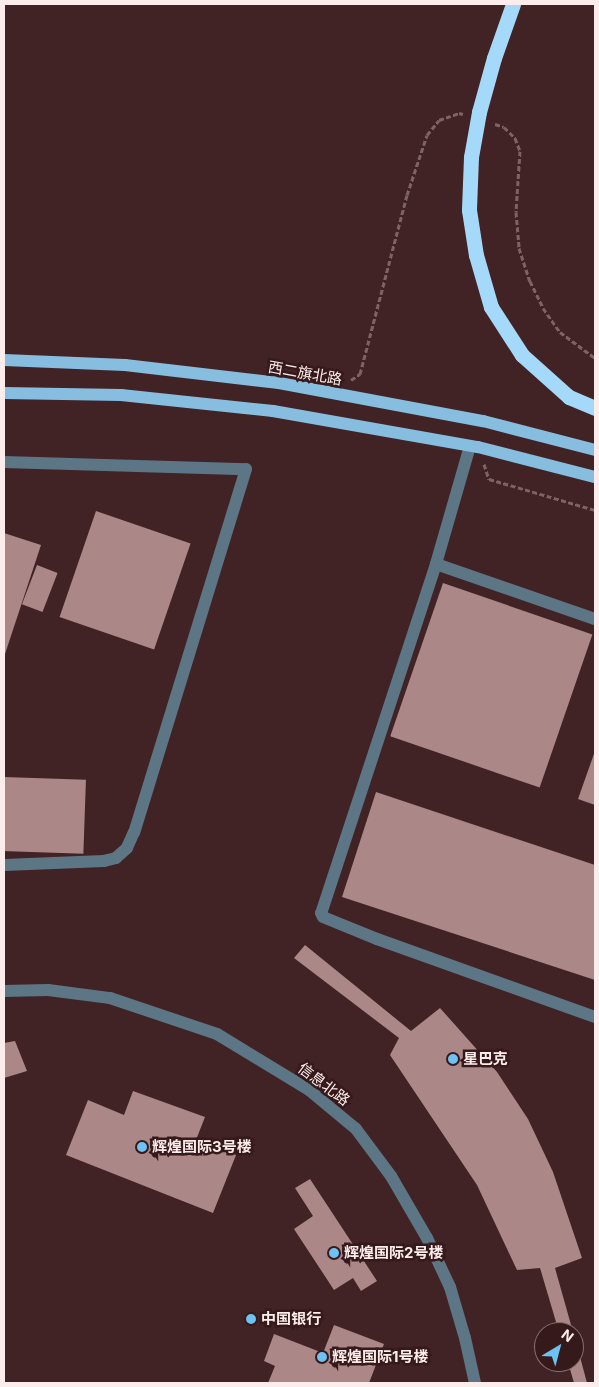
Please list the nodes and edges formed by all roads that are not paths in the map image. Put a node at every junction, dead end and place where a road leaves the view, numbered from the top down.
1 (513, 4) edge
2 (4, 360) edge
3 (4, 393) edge
4 (595, 408) edge
5 (474, 446) junction
6 (595, 450) edge
7 (4, 462) edge
8 (595, 477) edge
9 (436, 564) junction
10 (595, 619) edge
11 (4, 865) edge
12 (4, 991) edge
13 (595, 1017) edge
14 (475, 1383) edge

1 - 4 highway, bridge
2 - 6 main road, 西二旗北路
3 - 5 main road
5 - 8 main road
5 - 9 street
7 - 11 street
9 - 10 street
9 - 13 street
12 - 14 street, 信息北路

